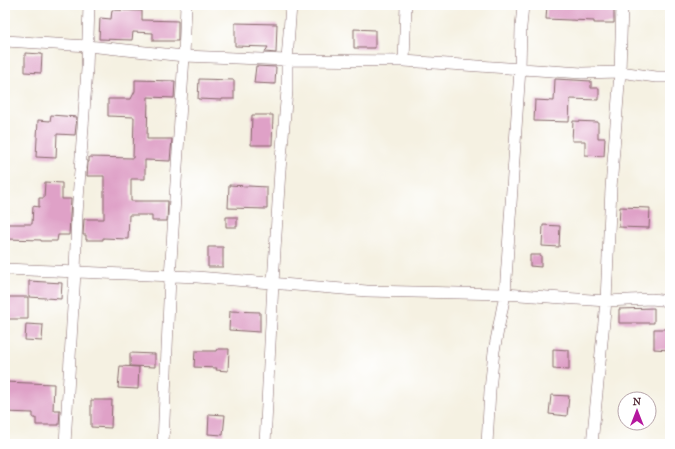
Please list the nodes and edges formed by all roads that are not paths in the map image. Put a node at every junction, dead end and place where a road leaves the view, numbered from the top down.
1 (89, 5) edge
2 (186, 5) edge
3 (291, 5) edge
4 (406, 5) edge
5 (523, 5) edge
6 (622, 5) edge
7 (5, 41) edge
8 (88, 46) junction
9 (184, 56) junction
10 (287, 60) junction
11 (404, 61) junction
12 (520, 69) junction
13 (620, 72) junction
14 (670, 77) edge
15 (5, 269) edge
16 (75, 272) junction
17 (170, 277) junction
18 (273, 283) junction
19 (505, 294) junction
20 (606, 301) junction
21 (670, 301) edge
22 (65, 444) edge
23 (163, 444) edge
24 (265, 444) edge
25 (487, 444) edge
26 (592, 444) edge

1 - 8 street
2 - 9 street
3 - 10 street
4 - 11 street
5 - 12 street
6 - 13 street
7 - 8 street
8 - 9 street
8 - 16 street
9 - 10 street
9 - 17 street
10 - 11 street
10 - 18 street
11 - 12 street
12 - 13 street
12 - 19 street
13 - 14 street
13 - 20 street
15 - 16 street
16 - 17 street
16 - 22 street
17 - 18 street
17 - 23 street
18 - 19 street
18 - 24 street
19 - 20 street
19 - 25 street
20 - 21 street
20 - 26 street

